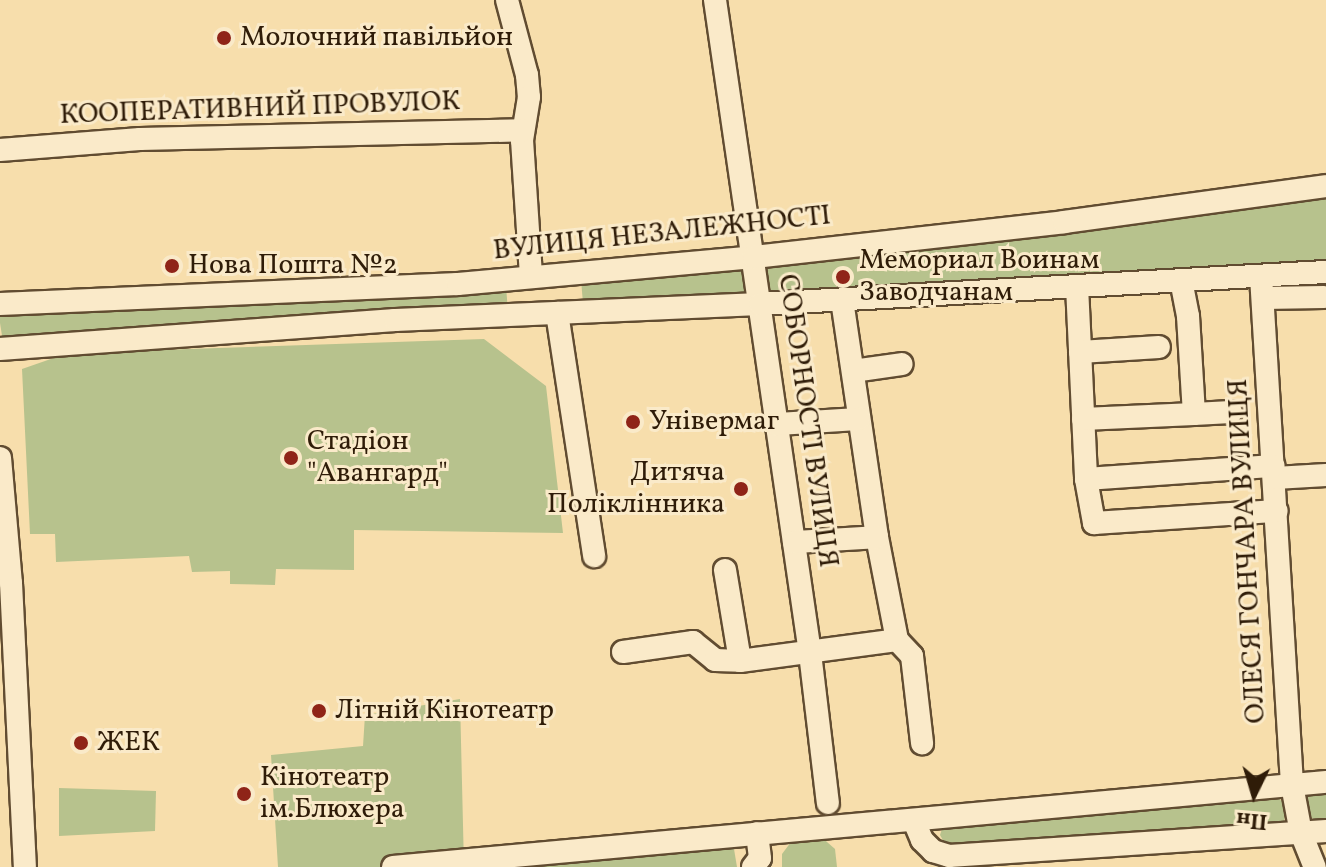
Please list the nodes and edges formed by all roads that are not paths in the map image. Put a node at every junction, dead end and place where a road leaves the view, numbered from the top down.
1 (507, 0) edge
2 (715, 0) edge
3 (522, 130) junction
4 (0, 150) edge
5 (1326, 186) edge
6 (754, 257) junction
7 (1326, 272) edge
8 (531, 276) junction
9 (1261, 276) junction
10 (1181, 280) junction
11 (1077, 286) junction
12 (1263, 298) junction
13 (842, 300) junction
14 (1325, 303) edge
15 (0, 304) edge
16 (760, 304) junction
17 (557, 313) junction
18 (1159, 347) dead end
19 (0, 349) edge
20 (1080, 352) junction
21 (902, 364) dead end
22 (853, 371) junction
23 (1231, 412) dead end
24 (1194, 414) junction
25 (859, 419) junction
26 (1083, 419) junction
27 (777, 424) junction
28 (0, 458) edge
29 (1275, 472) junction
30 (1326, 475) edge
31 (1086, 479) junction
32 (1277, 511) junction
33 (877, 537) junction
34 (794, 542) junction
35 (594, 556) dead end
36 (725, 570) dead end
37 (7, 636) edge
38 (897, 640) junction
39 (623, 652) dead end
40 (810, 653) junction
41 (740, 661) junction
42 (922, 743) dead end
43 (1326, 782) edge
44 (1292, 785) junction
45 (828, 803) dead end
46 (914, 821) junction
47 (1326, 831) edge
48 (757, 833) junction
49 (1301, 833) junction
50 (1075, 857) edge
51 (758, 864) edge
52 (25, 867) edge
53 (393, 867) edge
54 (1315, 867) edge

1 - 3 street
2 - 6 street, СОБОРНОСТІ ВУЛИЦЯ
3 - 4 street, КООПЕРАТИВНИЙ ПРОВУЛОК
3 - 8 street
5 - 6 street, ВУЛИЦЯ НЕЗАЛЕЖНОСТІ
6 - 8 street, ВУЛИЦЯ НЕЗАЛЕЖНОСТІ
6 - 16 street, СОБОРНОСТІ ВУЛИЦЯ
7 - 9 street
8 - 15 street, ВУЛИЦЯ НЕЗАЛЕЖНОСТІ
9 - 10 street
9 - 12 street, ОЛЕСЯ ГОНЧАРА ВУЛИЦЯ
10 - 11 street
10 - 24 street
11 - 13 street
11 - 20 street
12 - 14 street
12 - 29 street, ОЛЕСЯ ГОНЧАРА ВУЛИЦЯ
13 - 16 street
13 - 22 street
16 - 17 street
16 - 27 street, СОБОРНОСТІ ВУЛИЦЯ
17 - 19 street
17 - 35 street
18 - 20 street
20 - 26 street
21 - 22 street
22 - 25 street
23 - 24 street
24 - 26 street
25 - 27 street
25 - 33 street
26 - 31 street
27 - 34 street, СОБОРНОСТІ ВУЛИЦЯ
28 - 37 street
29 - 30 street
29 - 31 street
29 - 32 street, ОЛЕСЯ ГОНЧАРА ВУЛИЦЯ
31 - 32 street
32 - 44 street, ОЛЕСЯ ГОНЧАРА ВУЛИЦЯ
33 - 34 street
33 - 38 street
34 - 40 street, СОБОРНОСТІ ВУЛИЦЯ
36 - 41 street
37 - 52 street
38 - 40 street
38 - 42 street
39 - 41 street
40 - 41 street
40 - 45 street, СОБОРНОСТІ ВУЛИЦЯ
43 - 44 street
44 - 46 street
44 - 49 street, ОЛЕСЯ ГОНЧАРА ВУЛИЦЯ
46 - 48 street
46 - 50 street
47 - 49 street
48 - 51 street
48 - 53 street
49 - 50 street
49 - 54 street, ОЛЕСЯ ГОНЧАРА ВУЛИЦЯ

